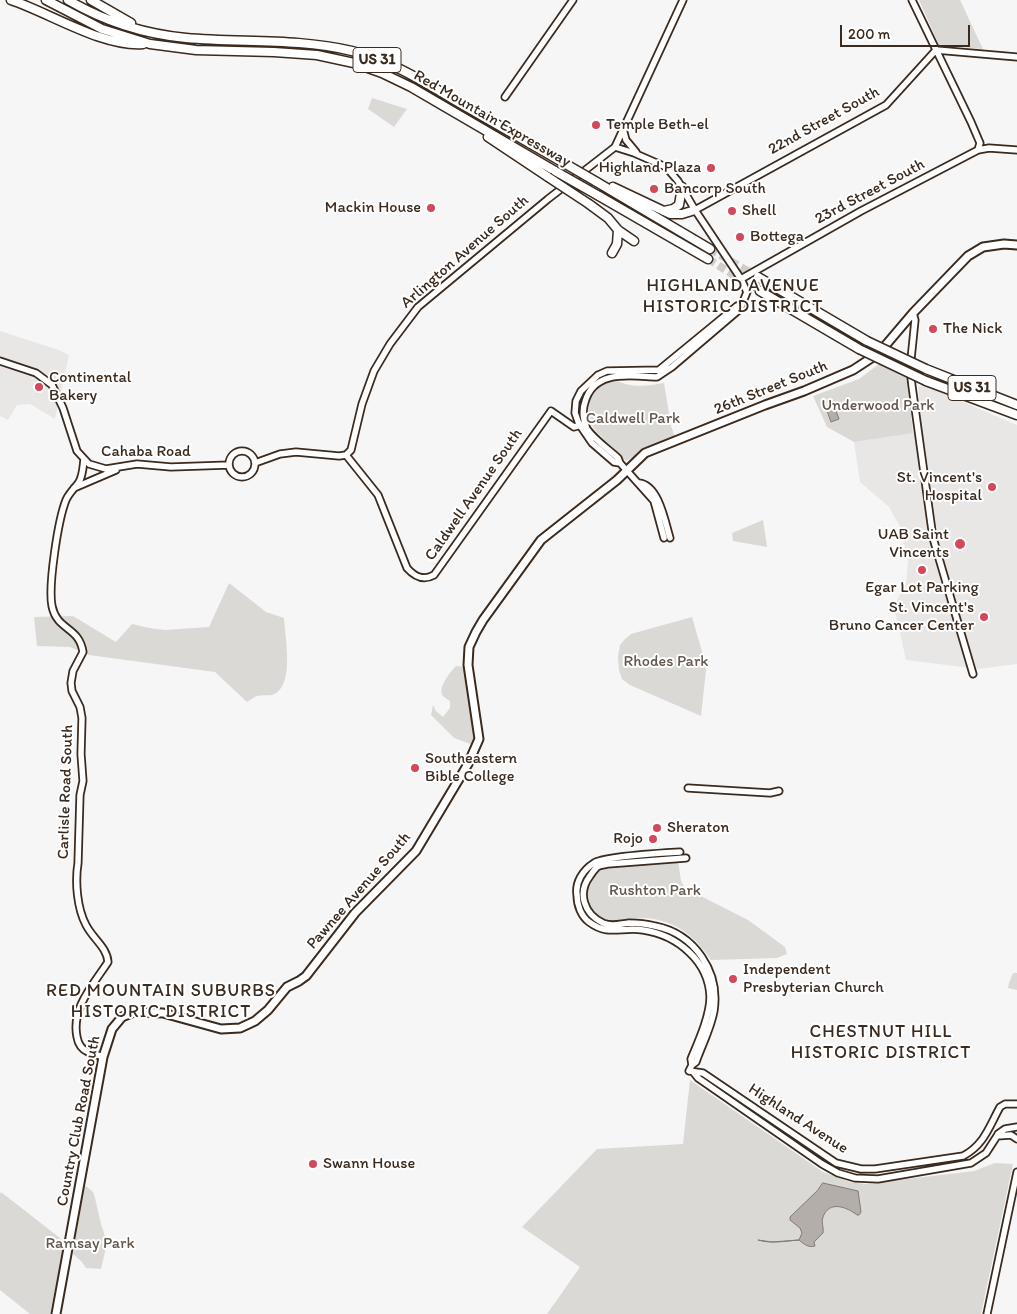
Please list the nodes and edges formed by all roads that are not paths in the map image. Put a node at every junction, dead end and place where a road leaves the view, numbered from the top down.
1 (11, 0) edge
2 (46, 0) edge
3 (68, 0) edge
4 (91, 0) edge
5 (573, 0) edge
6 (683, 0) edge
7 (912, 0) edge
8 (166, 36) junction
9 (150, 44) junction
10 (936, 50) junction
11 (1017, 57) edge
12 (505, 97) dead end
13 (456, 113) junction
14 (623, 129) junction
15 (615, 147) junction
16 (978, 150) junction
17 (1017, 150) edge
18 (639, 155) junction
19 (682, 187) junction
20 (609, 188) junction
21 (694, 210) junction
22 (662, 211) junction
23 (618, 230) junction
24 (634, 241) dead end
25 (1017, 244) edge
26 (710, 249) tunnel mouth
27 (612, 253) dead end
28 (708, 259) tunnel mouth
29 (741, 278) junction
30 (758, 278) tunnel mouth
31 (760, 291) tunnel mouth
32 (913, 313) junction
33 (0, 361) edge
34 (1017, 405) edge
35 (1017, 415) edge
36 (582, 425) junction
37 (346, 455) junction
38 (84, 459) junction
39 (255, 463) junction
40 (125, 466) junction
41 (229, 466) junction
42 (627, 471) junction
43 (74, 488) junction
44 (667, 538) dead end
45 (468, 665) joint
46 (973, 674) dead end
47 (688, 788) dead end
48 (779, 792) dead end
49 (680, 852) dead end
50 (686, 858) dead end
51 (287, 987) joint
52 (103, 1057) junction
53 (692, 1065) junction
54 (694, 1073) junction
55 (1017, 1105) edge
56 (1017, 1127) edge
57 (996, 1136) junction
58 (1017, 1139) edge
59 (1017, 1172) edge
60 (56, 1314) edge
61 (987, 1314) edge

1 - 9 highway
2 - 9 highway, Red Mountain Expressway / US 31
3 - 8 highway, Red Mountain Expressway / US 31
4 - 8 highway
5 - 12 street
6 - 14 street
7 - 10 street
8 - 20 highway, Red Mountain Expressway / US 31, bridge
9 - 13 highway, Red Mountain Expressway / US 31
10 - 11 street
10 - 16 street
10 - 21 street, 22nd Street South
13 - 23 highway, bridge
13 - 28 highway, Red Mountain Expressway / US 31, bridge
14 - 15 street
14 - 18 street
15 - 18 street
15 - 37 street, Arlington Avenue South
16 - 17 street, 23rd Street South
16 - 29 street, 23rd Street South
18 - 19 street
19 - 21 street
19 - 22 highway
20 - 22 highway
20 - 26 highway, Red Mountain Expressway / US 31
21 - 22 highway
21 - 29 street
23 - 24 highway
23 - 27 highway
25 - 32 main road, 26th Street South
29 - 36 street
30 - 34 highway, US 31, bridge
31 - 35 highway, US 31, bridge
32 - 42 main road, 26th Street South
32 - 46 street
33 - 38 street, Cahaba Road
36 - 37 street, Caldwell Avenue South
36 - 42 street
37 - 39 street
38 - 40 street, Cahaba Road
38 - 43 street, Carlisle Road South
39 - 41 street
39 - 41 street
40 - 41 street, Cahaba Road
40 - 43 street
42 - 44 street
42 - 45 main road, 26th Street South
43 - 52 street, Carlisle Road South
45 - 51 main road, Pawnee Avenue South
47 - 48 street
49 - 53 street
50 - 53 street
51 - 52 main road, Country Club Road South
52 - 60 main road, Country Club Road South
53 - 54 street
54 - 55 street, Highland Avenue
54 - 57 street, Highland Avenue
56 - 57 street, Highland Avenue
57 - 58 street
59 - 61 street

